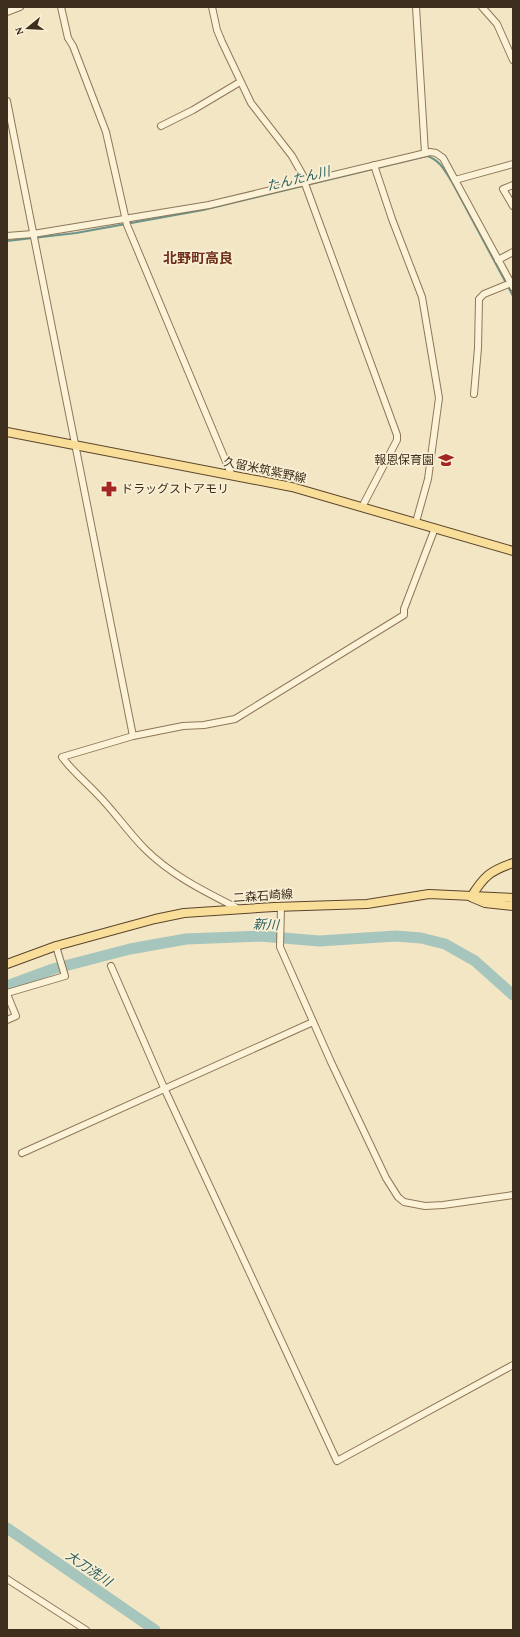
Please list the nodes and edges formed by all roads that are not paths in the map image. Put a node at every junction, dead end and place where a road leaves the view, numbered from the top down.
1 (20, 7) edge
2 (61, 7) edge
3 (212, 7) edge
4 (416, 7) edge
5 (482, 7) edge
6 (7, 12) edge
7 (512, 56) edge
8 (240, 82) junction
9 (7, 101) edge
10 (161, 126) dead end
11 (425, 153) junction
12 (513, 164) edge
13 (374, 165) junction
14 (455, 180) junction
15 (305, 181) junction
16 (513, 185) edge
17 (513, 206) edge
18 (126, 222) junction
19 (33, 234) junction
20 (7, 236) edge
21 (513, 252) edge
22 (498, 260) junction
23 (512, 285) edge
24 (474, 394) dead end
25 (7, 432) edge
26 (76, 445) junction
27 (232, 476) junction
28 (362, 507) junction
29 (416, 522) junction
30 (435, 528) junction
31 (513, 551) edge
32 (133, 736) junction
33 (513, 863) edge
34 (471, 896) junction
35 (513, 898) edge
36 (513, 906) edge
37 (281, 907) junction
38 (240, 909) junction
39 (56, 946) junction
40 (8, 961) edge
41 (111, 966) dead end
42 (7, 994) edge
43 (7, 1020) edge
44 (313, 1022) junction
45 (166, 1090) junction
46 (22, 1153) dead end
47 (513, 1195) edge
48 (513, 1365) edge
49 (7, 1579) edge
50 (86, 1630) edge

1 - 6 street
2 - 18 street
3 - 8 street
4 - 11 street
5 - 7 street
8 - 10 street
8 - 15 street
9 - 19 street
11 - 13 street
11 - 14 street
12 - 14 street
13 - 15 street
13 - 29 street
14 - 22 street
15 - 18 street
15 - 28 street
16 - 17 street
18 - 19 street
18 - 27 street
19 - 20 street
19 - 26 street
21 - 22 street
22 - 23 street
23 - 24 street
25 - 26 main road, 久留米筑紫野線
26 - 27 main road, 久留米筑紫野線
26 - 32 street
27 - 28 main road, 久留米筑紫野線
28 - 29 main road, 久留米筑紫野線
29 - 30 main road, 久留米筑紫野線
30 - 31 main road, 久留米筑紫野線
30 - 32 street
32 - 38 street
33 - 34 main road
34 - 35 main road
34 - 36 main road
34 - 37 main road, 二森石崎線
37 - 38 main road, 二森石崎線
37 - 44 street
38 - 39 main road, 二森石崎線
39 - 40 main road, 二森石崎線
39 - 42 street
41 - 45 street
42 - 43 street
44 - 45 street
44 - 47 street
45 - 46 street
45 - 48 street
49 - 50 street

